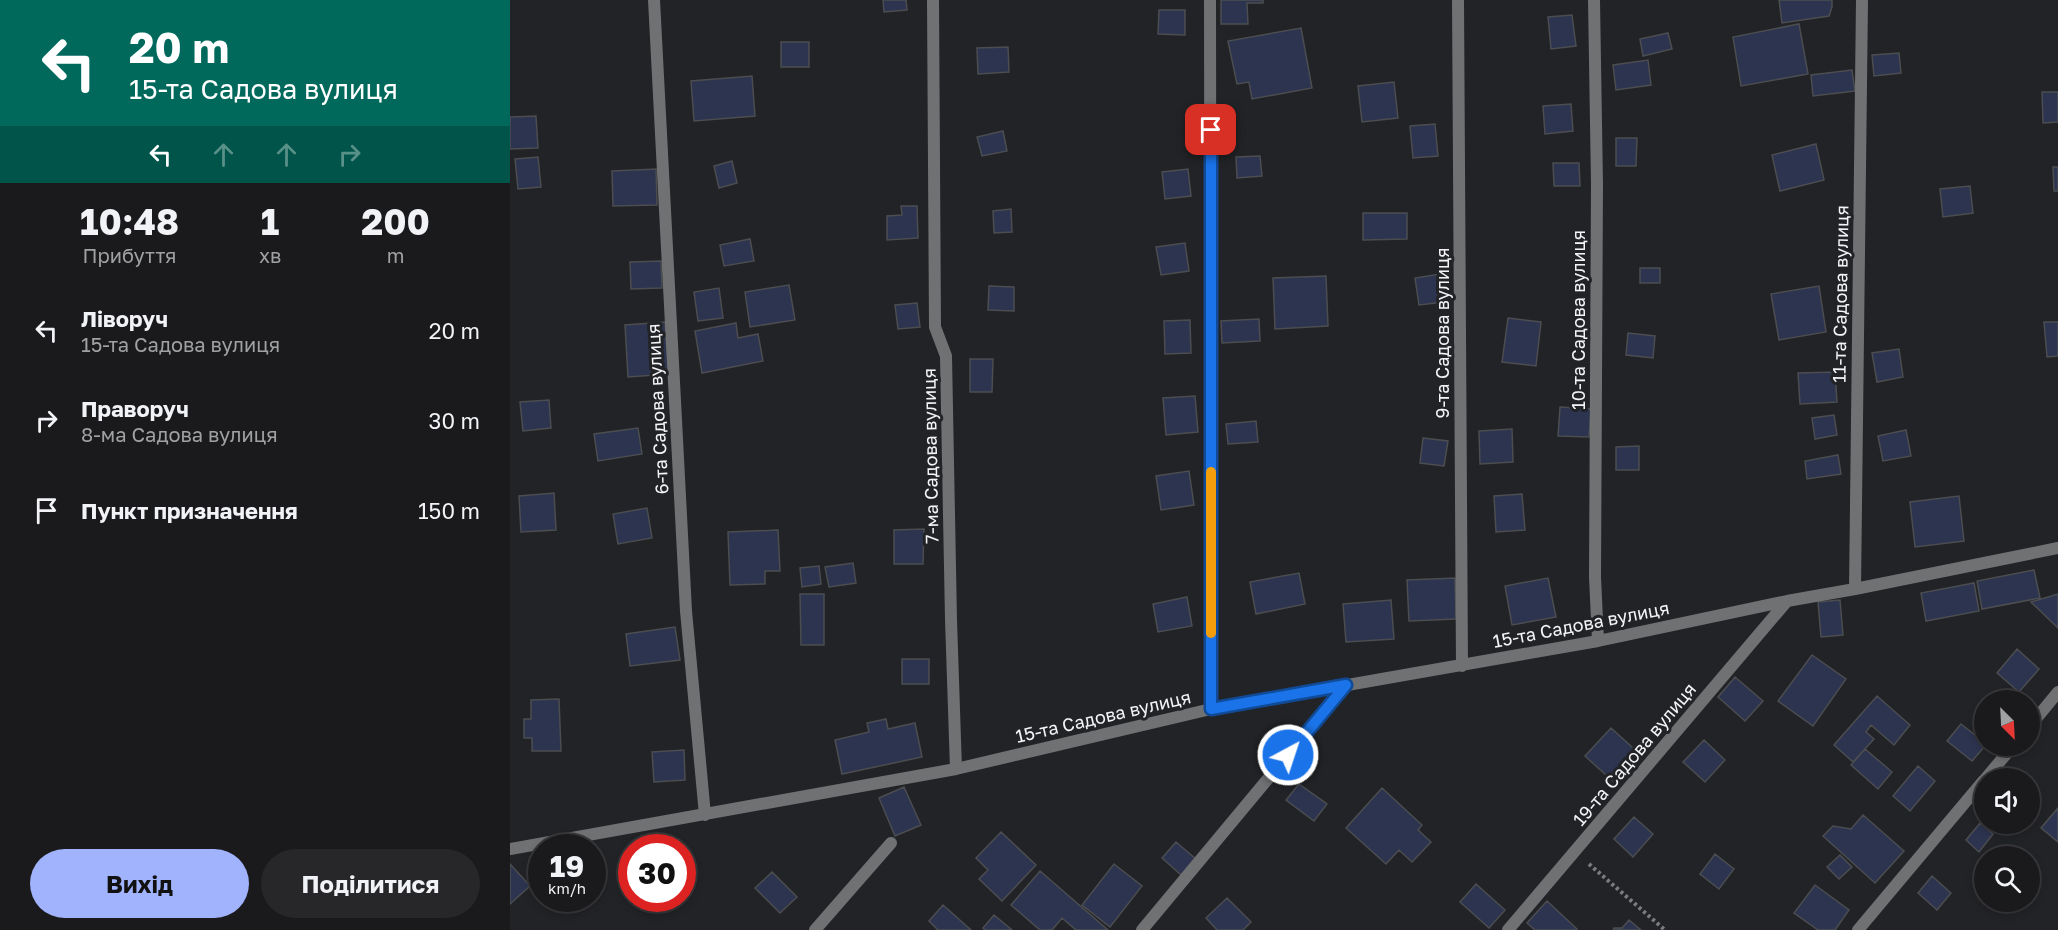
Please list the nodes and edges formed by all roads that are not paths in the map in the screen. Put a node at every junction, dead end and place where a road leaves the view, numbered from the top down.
1 (654, 0) edge
2 (933, 0) edge
3 (1210, 0) edge
4 (1458, 0) edge
5 (1593, 0) edge
6 (1862, 0) edge
7 (2058, 548) edge
8 (1855, 589) junction
9 (1787, 601) junction
10 (1598, 641) junction
11 (1462, 666) junction
12 (1346, 685) junction
13 (2058, 692) edge
14 (1211, 709) junction
15 (2040, 714) edge
16 (2005, 756) edge
17 (1994, 768) edge
18 (956, 769) junction
19 (1974, 792) edge
20 (705, 815) junction
21 (891, 843) dead end
22 (510, 849) edge
23 (815, 930) edge
24 (1142, 930) edge
25 (1508, 930) edge
26 (1858, 930) edge

1 - 20 street, 6-та Садова вулиця
2 - 18 street, 7-ма Садова вулиця
3 - 14 street
4 - 11 street, 9-та Садова вулиця
5 - 10 street, 10-та Садова вулиця
6 - 8 street, 11-та Садова вулиця
7 - 8 street, 15-та Садова вулиця
8 - 9 street, 15-та Садова вулиця
9 - 10 street, 15-та Садова вулиця
9 - 25 street, 19-та Садова вулиця
10 - 11 street, 15-та Садова вулиця
11 - 12 street, 15-та Садова вулиця
12 - 14 street, 15-та Садова вулиця
12 - 24 street
13 - 15 street
14 - 18 street, 15-та Садова вулиця
16 - 17 street
18 - 20 street, 15-та Садова вулиця
19 - 26 street
20 - 22 street, 15-та Садова вулиця
21 - 23 street

